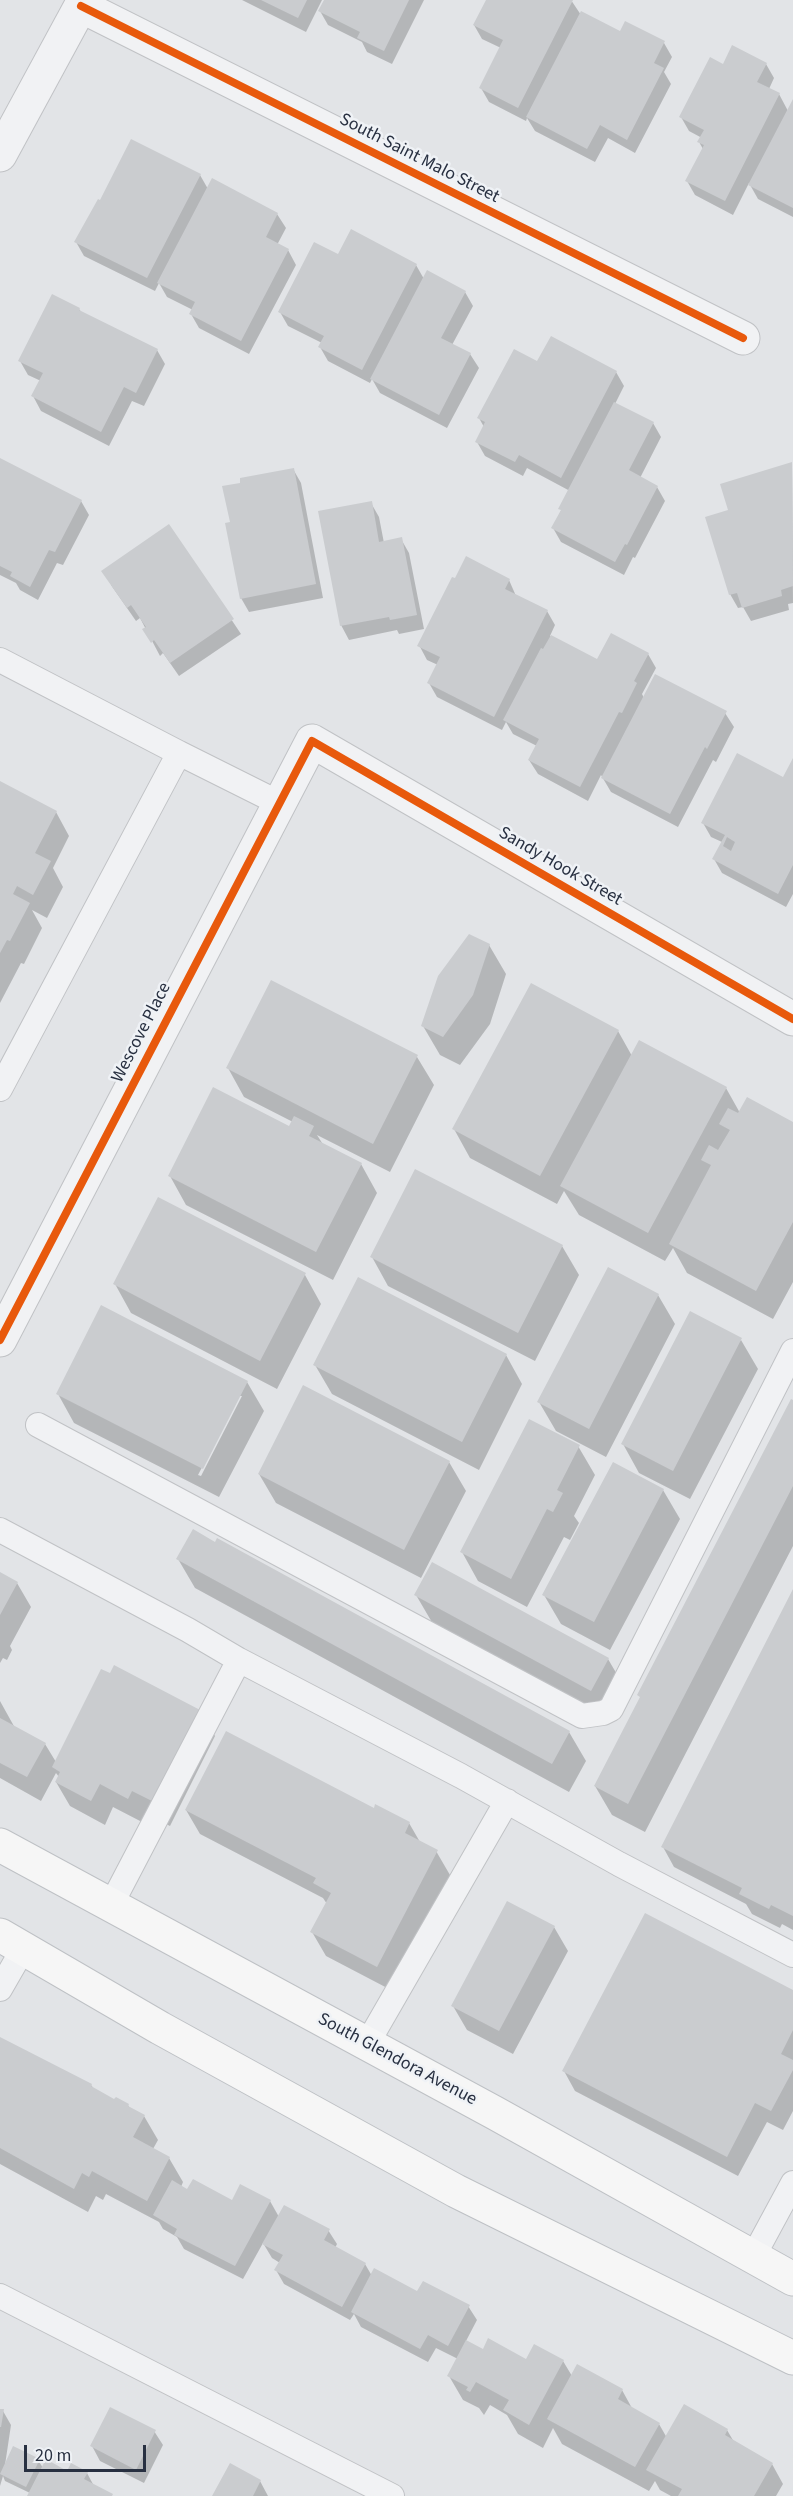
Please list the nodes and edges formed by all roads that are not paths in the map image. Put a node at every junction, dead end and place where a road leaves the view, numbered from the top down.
1 (82, 3) edge
2 (0, 155) edge
3 (743, 338) dead end
4 (0, 660) edge
5 (312, 741) joint
6 (178, 753) junction
7 (279, 803) junction
8 (793, 1019) edge
9 (0, 1089) edge
10 (0, 1340) edge
11 (793, 1351) edge
12 (38, 1425) dead end
13 (0, 1530) edge
14 (239, 1660) junction
15 (507, 1801) junction
16 (0, 1845) edge
17 (111, 1905) junction
18 (11, 1942) edge
19 (793, 1955) edge
20 (0, 1989) edge
21 (367, 2044) junction
22 (793, 2183) edge
23 (753, 2257) junction
24 (793, 2279) edge
25 (0, 2296) edge
26 (793, 2358) edge
27 (392, 2496) edge

1 - 2 street
1 - 3 street, South Saint Malo Street
4 - 6 lane
5 - 7 street, Wescove Place
5 - 8 street, Sandy Hook Street
6 - 7 lane
6 - 9 lane
7 - 10 street, Wescove Place
11 - 12 lane
13 - 14 lane
14 - 15 lane
14 - 17 lane
15 - 19 lane
15 - 21 lane
16 - 17 main road, South Glendora Avenue
17 - 21 main road, South Glendora Avenue
18 - 20 lane
18 - 26 main road
21 - 23 main road, South Glendora Avenue
22 - 23 lane
23 - 24 main road, South Glendora Avenue
25 - 27 lane

